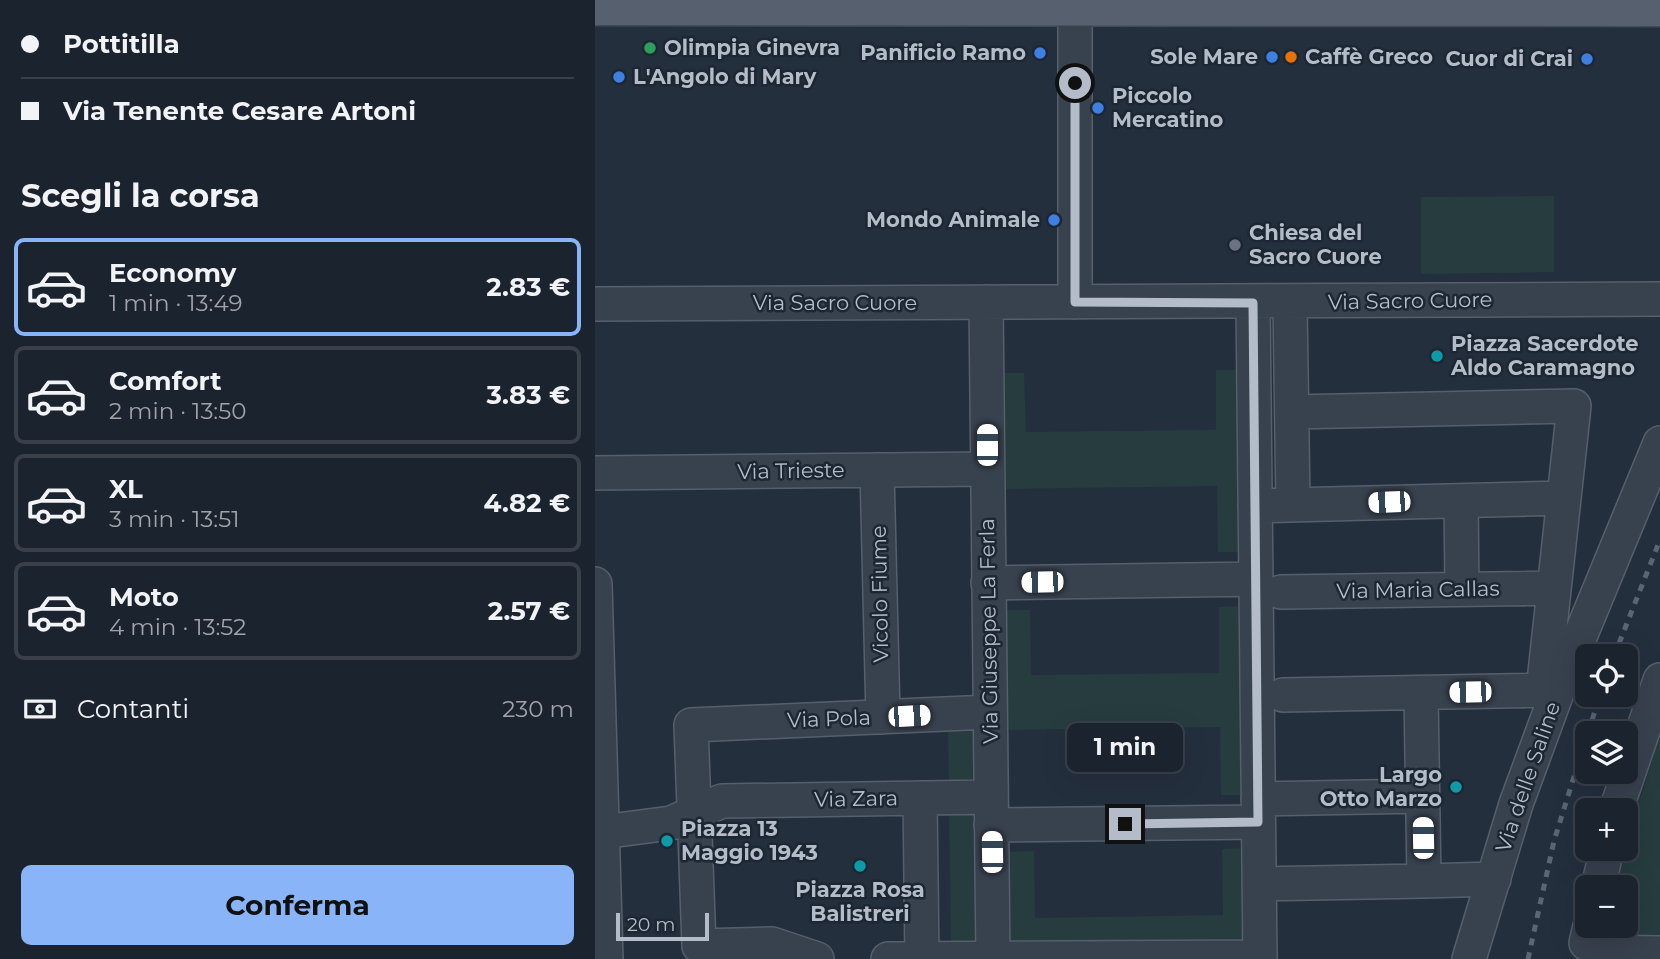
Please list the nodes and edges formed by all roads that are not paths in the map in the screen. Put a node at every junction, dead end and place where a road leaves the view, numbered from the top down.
1 (1075, 4) edge
2 (1617, 4) edge
3 (595, 6) edge
4 (1660, 7) edge
5 (1660, 299) edge
6 (986, 302) junction
7 (1075, 302) junction
8 (1253, 303) junction
9 (1290, 303) junction
10 (595, 304) edge
11 (1292, 412) junction
12 (1660, 443) edge
13 (987, 469) junction
14 (877, 470) junction
15 (595, 473) edge
16 (1563, 498) junction
17 (1461, 500) junction
18 (1293, 505) junction
19 (1255, 506) junction
20 (988, 583) junction
21 (595, 584) edge
22 (1269, 586) junction
23 (1554, 588) junction
24 (1462, 589) junction
25 (1660, 680) edge
26 (1551, 690) junction
27 (1421, 693) junction
28 (1283, 695) dead end
29 (990, 712) junction
30 (883, 717) junction
31 (1407, 796) junction
32 (920, 798) junction
33 (1620, 798) edge
34 (708, 807) junction
35 (1258, 810) junction
36 (991, 811) junction
37 (602, 832) junction
38 (1494, 879) junction
39 (1424, 881) junction
40 (1259, 884) junction
41 (1590, 938) edge
42 (1660, 953) edge
43 (1260, 958) edge
44 (606, 959) edge
45 (817, 959) edge
46 (888, 959) edge
47 (922, 959) edge
48 (993, 959) edge
49 (1469, 959) edge

1 - 2 main road
1 - 3 main road
1 - 7 street
2 - 4 main road
5 - 9 street, Via Sacro Cuore
6 - 7 street, Via Sacro Cuore
6 - 10 street, Via Sacro Cuore
6 - 13 street, Via Giuseppe La Ferla
7 - 8 street, Via Sacro Cuore
8 - 9 street, Via Sacro Cuore
8 - 19 street
9 - 11 street
11 - 16 street
11 - 18 street
12 - 26 street, Via delle Saline
13 - 14 street, Via Trieste
13 - 20 street, Via Giuseppe La Ferla
14 - 15 street, Via Trieste
14 - 30 street, Vicolo Fiume
16 - 17 street
16 - 23 street
17 - 18 street
17 - 24 street
18 - 19 street
19 - 22 street
20 - 22 street, Via Maria Callas
20 - 29 street, Via Giuseppe La Ferla
21 - 37 street
22 - 24 street, Via Maria Callas
22 - 35 street
23 - 24 street, Via Maria Callas
23 - 26 street
25 - 33 street
26 - 27 street
26 - 38 street, Via delle Saline
27 - 28 street
27 - 31 street
29 - 30 street, Via Pola
29 - 36 street, Via Giuseppe La Ferla
30 - 34 street, Via Pola
31 - 35 street, Via Zara
31 - 39 street
32 - 34 street, Via Zara
32 - 36 street, Via Zara
32 - 47 street
34 - 37 street, Via Zara
34 - 45 street
35 - 36 street, Via Zara
35 - 40 street
36 - 48 street, Via Giuseppe La Ferla
37 - 44 street
38 - 39 street
38 - 49 street, Via delle Saline
39 - 40 street
40 - 43 street
41 - 42 street
43 - 48 street
46 - 47 street
47 - 48 street

